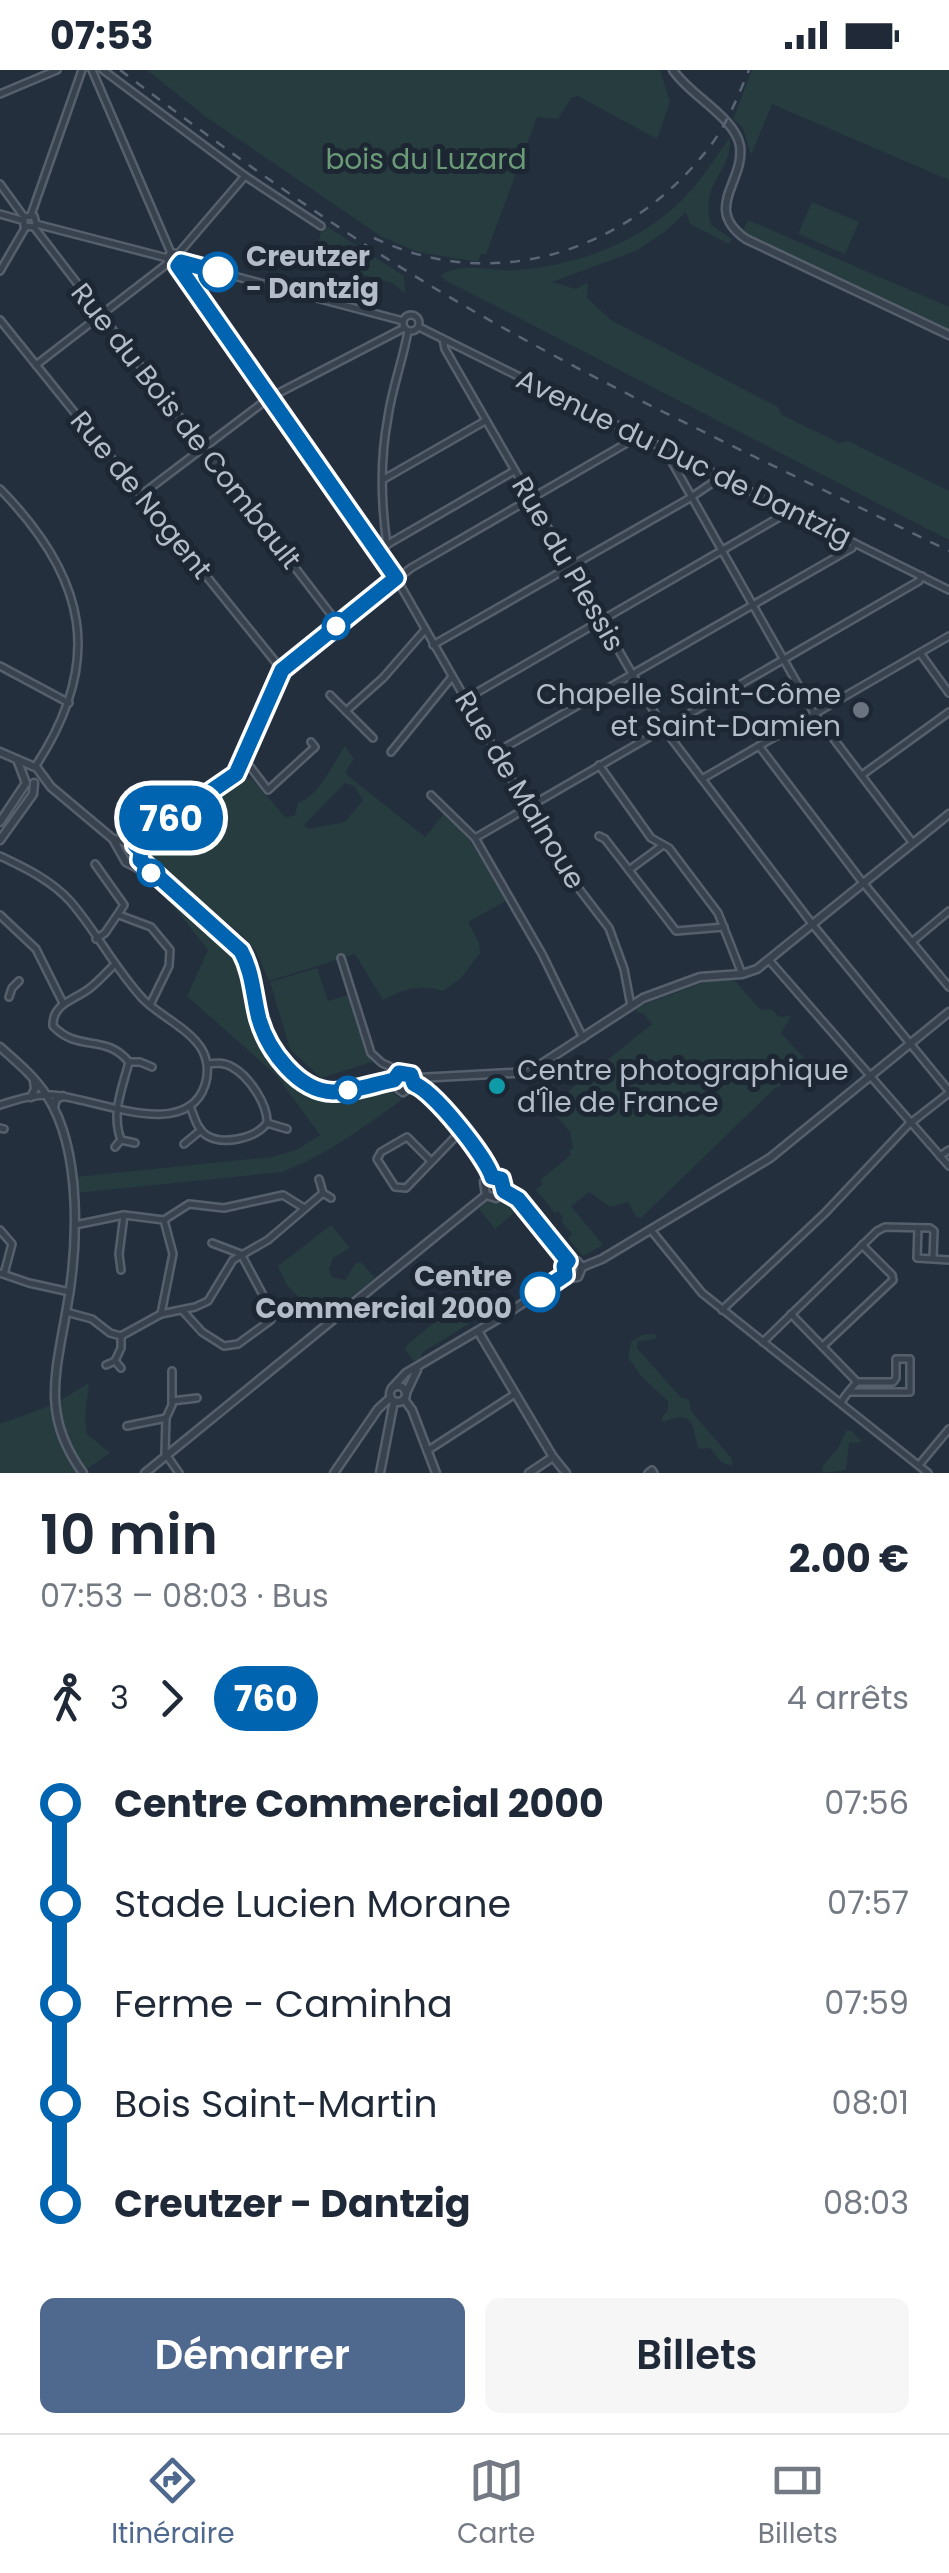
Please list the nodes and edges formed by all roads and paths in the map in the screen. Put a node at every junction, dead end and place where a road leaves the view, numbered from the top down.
1 (57, 70) edge
2 (82, 70) edge
3 (92, 70) edge
4 (103, 70) edge
5 (673, 70) edge
6 (0, 94) edge
7 (245, 176) junction
8 (0, 184) edge
9 (0, 214) edge
10 (26, 217) junction
11 (35, 226) junction
12 (322, 226) dead end
13 (26, 228) junction
14 (174, 260) junction
15 (0, 272) edge
16 (102, 316) junction
17 (0, 320) edge
18 (405, 327) junction
19 (418, 327) junction
20 (949, 335) edge
21 (443, 339) junction
22 (36, 365) junction
23 (269, 398) junction
24 (486, 420) junction
25 (636, 434) junction
26 (202, 447) junction
27 (664, 448) junction
28 (514, 471) junction
29 (721, 477) junction
30 (382, 480) junction
31 (0, 489) edge
32 (141, 495) junction
33 (530, 498) junction
34 (690, 498) junction
35 (790, 510) junction
36 (854, 543) junction
37 (387, 545) junction
38 (376, 551) junction
39 (722, 552) junction
40 (570, 568) junction
41 (922, 576) junction
42 (396, 578) junction
43 (949, 590) edge
44 (752, 605) junction
45 (601, 621) junction
46 (339, 624) junction
47 (425, 631) junction
48 (949, 636) edge
49 (433, 645) junction
50 (920, 653) junction
51 (784, 659) junction
52 (0, 666) edge
53 (282, 670) junction
54 (632, 674) junction
55 (451, 678) junction
56 (949, 693) edge
57 (330, 695) dead end
58 (57, 699) junction
59 (464, 700) junction
60 (69, 703) junction
61 (346, 711) junction
62 (949, 712) edge
63 (814, 713) junction
64 (64, 714) junction
65 (664, 729) junction
66 (372, 738) dead end
67 (310, 742) dead end
68 (760, 746) junction
69 (0, 752) edge
70 (391, 752) dead end
71 (496, 753) junction
72 (244, 759) junction
73 (599, 765) junction
74 (238, 772) junction
75 (256, 774) junction
76 (32, 775) junction
77 (861, 775) junction
78 (702, 778) junction
79 (431, 795) dead end
80 (19, 796) junction
81 (30, 798) junction
82 (527, 808) junction
83 (949, 814) edge
84 (2, 819) edge
85 (12, 823) junction
86 (599, 836) dead end
87 (475, 838) junction
88 (0, 840) edge
89 (913, 844) junction
90 (663, 845) junction
91 (129, 847) junction
92 (0, 856) edge
93 (137, 862) junction
94 (96, 864) dead end
95 (629, 871) junction
96 (864, 883) junction
97 (949, 911) edge
98 (0, 915) edge
99 (119, 915) junction
100 (813, 926) junction
101 (724, 928) junction
102 (96, 939) junction
103 (912, 942) junction
104 (340, 958) dead end
105 (769, 960) junction
106 (114, 965) junction
107 (742, 974) junction
108 (19, 981) dead end
109 (0, 983) edge
110 (949, 987) edge
111 (12, 988) junction
112 (9, 997) dead end
113 (63, 1004) junction
114 (150, 1005) junction
115 (630, 1006) junction
116 (949, 1012) edge
117 (582, 1038) junction
118 (910, 1044) junction
119 (0, 1047) edge
120 (129, 1062) junction
121 (207, 1064) junction
122 (152, 1067) dead end
123 (402, 1072) junction
124 (870, 1076) junction
125 (34, 1080) junction
126 (413, 1081) junction
127 (394, 1083) junction
128 (949, 1092) edge
129 (46, 1094) junction
130 (63, 1096) junction
131 (30, 1097) junction
132 (0, 1106) edge
133 (190, 1106) junction
134 (116, 1108) junction
135 (54, 1109) junction
136 (267, 1123) junction
137 (912, 1123) junction
138 (287, 1129) dead end
139 (201, 1130) junction
140 (460, 1132) junction
141 (121, 1140) junction
142 (136, 1144) dead end
143 (184, 1144) dead end
144 (116, 1146) dead end
145 (949, 1150) edge
146 (940, 1156) junction
147 (431, 1162) junction
148 (949, 1166) edge
149 (492, 1177) junction
150 (319, 1179) dead end
151 (504, 1191) junction
152 (323, 1193) junction
153 (486, 1195) junction
154 (331, 1198) dead end
155 (304, 1208) junction
156 (124, 1215) junction
157 (164, 1220) junction
158 (75, 1225) junction
159 (918, 1228) junction
160 (0, 1230) edge
161 (651, 1230) junction
162 (212, 1243) dead end
163 (862, 1244) junction
164 (240, 1254) junction
165 (933, 1258) junction
166 (949, 1260) edge
167 (568, 1261) junction
168 (582, 1267) junction
169 (122, 1270) dead end
170 (2, 1273) edge
171 (565, 1275) junction
172 (70, 1292) junction
173 (183, 1310) junction
174 (722, 1310) junction
175 (66, 1312) junction
176 (160, 1314) junction
177 (791, 1314) junction
178 (478, 1331) junction
179 (121, 1336) junction
180 (763, 1342) junction
181 (823, 1346) junction
182 (115, 1361) junction
183 (106, 1365) dead end
184 (121, 1368) dead end
185 (417, 1369) junction
186 (172, 1371) dead end
187 (858, 1382) junction
188 (392, 1388) junction
189 (849, 1392) junction
190 (515, 1394) junction
191 (405, 1396) junction
192 (197, 1398) dead end
193 (392, 1400) junction
194 (172, 1401) junction
195 (840, 1403) junction
196 (166, 1418) junction
197 (127, 1426) dead end
198 (949, 1429) edge
199 (427, 1451) junction
200 (165, 1456) junction
201 (553, 1457) junction
202 (918, 1465) junction
203 (83, 1473) edge
204 (146, 1473) edge
205 (179, 1473) edge
206 (334, 1473) edge
207 (380, 1473) edge
208 (436, 1473) edge
209 (529, 1473) edge
210 (566, 1473) edge
211 (928, 1473) edge

1 - 6 street
2 - 10 street
3 - 14 street
4 - 7 street
5 - 20 street
7 - 12 street
7 - 14 street
8 - 10 street
9 - 10 street
10 - 11 street, Rue du Bois de Combault
10 - 13 street
11 - 13 street
11 - 14 street
11 - 16 street, Rue du Bois de Combault
13 - 15 street
14 - 16 street
14 - 18 street
14 - 23 street
16 - 22 street
16 - 26 street, Rue du Bois de Combault
17 - 22 street, Rue de Nogent
18 - 19 street
18 - 19 street, Avenue du Duc de Dantzig
18 - 23 street
18 - 30 street
19 - 21 street, Avenue du Duc de Dantzig
21 - 24 street, Rue du Plessis
21 - 25 street, Avenue du Duc de Dantzig
22 - 32 street, Rue de Nogent
23 - 26 street
23 - 38 street
24 - 28 street, Rue du Plessis
24 - 30 street
25 - 27 street, Avenue du Duc de Dantzig
25 - 33 street
26 - 32 street
26 - 46 street, Rue du Bois de Combault
27 - 29 street, Avenue du Duc de Dantzig
27 - 34 street
28 - 33 street, Rue du Plessis
28 - 37 street
29 - 34 street
29 - 35 street, Avenue du Duc de Dantzig
30 - 37 street
31 - 60 street
32 - 53 street, Rue de Nogent
33 - 40 street, Rue du Plessis
33 - 42 street
34 - 39 street
34 - 40 street
35 - 36 street, Avenue du Duc de Dantzig
35 - 39 street
36 - 41 street, Avenue du Duc de Dantzig
36 - 44 street
37 - 38 street
38 - 42 street
39 - 44 street
39 - 45 street
40 - 45 street, Rue du Plessis
40 - 49 street
41 - 43 street, Avenue du Duc de Dantzig
41 - 51 street
42 - 46 street
42 - 47 street, Rue de Malnoue
44 - 51 street
44 - 54 street
45 - 54 street, Rue du Plessis
45 - 59 street
46 - 53 street
47 - 49 street, Rue de Malnoue
47 - 61 street
48 - 50 street
49 - 55 street, Rue de Malnoue
50 - 56 street
50 - 63 street
51 - 63 street
51 - 65 street
52 - 58 street
53 - 72 street
54 - 65 street, Rue du Plessis
54 - 71 street
55 - 59 street, Rue de Malnoue
55 - 70 street
57 - 61 street
58 - 60 street
58 - 64 street
59 - 71 street, Rue de Malnoue
60 - 64 street
61 - 66 street
62 - 77 street
63 - 68 street
63 - 77 street
64 - 76 street
65 - 73 street
65 - 78 street, Rue du Plessis
67 - 75 street
68 - 78 street
68 - 96 street
69 - 76 street
71 - 82 street, Rue de Malnoue
72 - 74 street
72 - 75 street
73 - 82 street
73 - 90 street
74 - 75 street
74 - 91 street
76 - 80 street
76 - 81 street
76 - 91 street
77 - 89 street
78 - 100 street, Rue du Plessis
79 - 87 street
80 - 81 street
80 - 84 street
81 - 85 street
82 - 87 street
82 - 115 street, Rue de Malnoue
83 - 89 street
84 - 85 street
85 - 88 street
86 - 95 street
87 - 117 street
89 - 96 street
90 - 95 street
90 - 101 street
91 - 93 street
91 - 93 street
92 - 102 street
93 - 127 street
94 - 99 street
95 - 101 street
96 - 100 street
96 - 103 street
97 - 103 street
98 - 113 street
99 - 102 street
99 - 114 street
100 - 105 street
100 - 118 street, Rue du Plessis
101 - 107 street
102 - 106 street
103 - 110 street
104 - 123 street
105 - 107 street
105 - 124 street
106 - 113 street
106 - 114 street
107 - 115 street
108 - 111 street
109 - 111 street
111 - 112 street
113 - 120 street
114 - 121 street
115 - 117 street
116 - 118 street
117 - 126 street
118 - 124 street
118 - 128 street, Rue du Plessis
119 - 125 street
120 - 122 street
120 - 134 street
121 - 133 street
121 - 136 street
123 - 126 street
123 - 127 street
124 - 137 street
124 - 161 street
125 - 129 street
125 - 131 street
126 - 127 street
126 - 140 street
128 - 137 street
129 - 130 street
129 - 131 street
129 - 135 street
130 - 134 street
130 - 135 street
131 - 132 street
133 - 134 street
133 - 139 street
134 - 141 street
135 - 158 street
136 - 138 street
136 - 139 street
137 - 146 street
137 - 174 street
139 - 143 street
140 - 147 street
140 - 149 street
141 - 142 street
141 - 144 street
145 - 146 street
146 - 148 street
147 - 147 street
149 - 151 street
149 - 153 street
150 - 152 street
151 - 153 street
151 - 167 street
152 - 154 street
152 - 155 street
153 - 200 street
155 - 157 street
155 - 164 street
156 - 157 street
156 - 158 street
156 - 169 street
157 - 176 street
158 - 172 street
159 - 163 street
159 - 165 street
159 - 165 street
160 - 170 street
161 - 168 street
161 - 174 street
162 - 164 street
163 - 177 street
163 - 181 street
164 - 173 street
164 - 173 street
165 - 166 street
167 - 168 street
167 - 171 street
168 - 171 street
170 - 172 street
171 - 178 street
172 - 175 street
173 - 176 street
174 - 180 street
175 - 179 street
175 - 203 street
176 - 179 street
177 - 180 street
177 - 181 street
178 - 185 street
178 - 190 street
179 - 182 street
180 - 195 street
181 - 187 street
182 - 183 street
182 - 184 street
185 - 188 street
185 - 191 street
186 - 194 street
187 - 189 street
187 - 189 street
188 - 191 street
188 - 193 street
189 - 195 street
190 - 199 street
190 - 201 street
191 - 193 street
191 - 199 street
192 - 194 street
193 - 206 street
193 - 207 street
194 - 196 street
195 - 202 street
196 - 197 street
196 - 200 street
198 - 202 street
199 - 208 street
200 - 204 street
200 - 205 street
201 - 209 street
201 - 210 street
202 - 211 street

